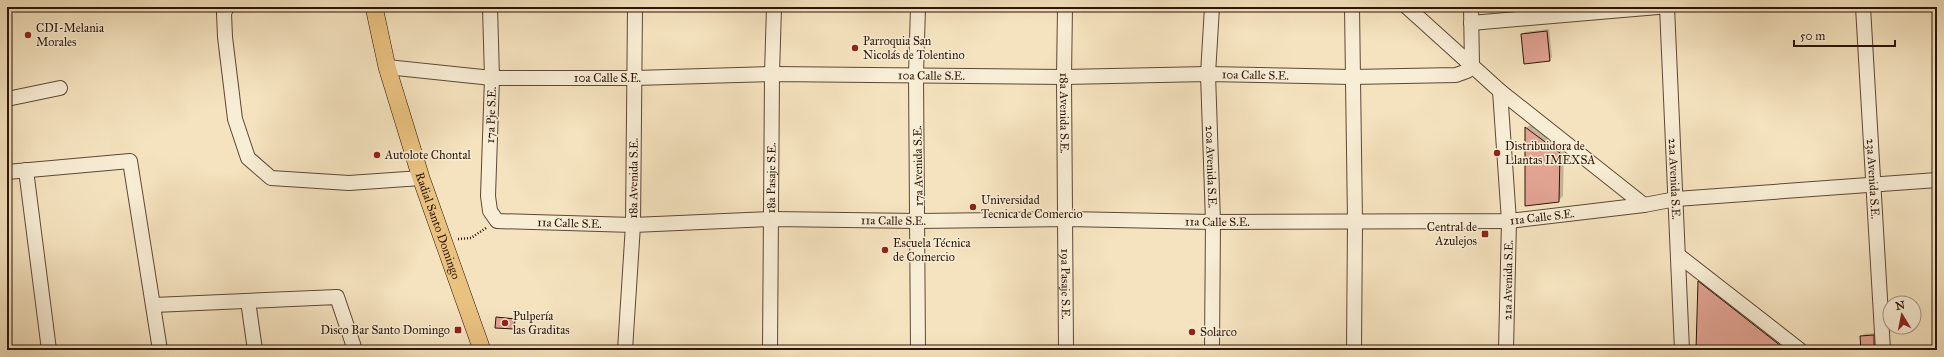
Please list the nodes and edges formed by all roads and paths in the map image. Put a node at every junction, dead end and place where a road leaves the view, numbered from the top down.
1 (227, 7) edge
2 (374, 7) edge
3 (490, 7) edge
4 (635, 7) edge
5 (774, 7) edge
6 (918, 7) edge
7 (1065, 7) edge
8 (1212, 7) edge
9 (1352, 7) edge
10 (1407, 7) edge
11 (1471, 7) edge
12 (1658, 7) edge
13 (1667, 7) edge
14 (1863, 7) edge
15 (1471, 23) junction
16 (1472, 65) junction
17 (387, 66) junction
18 (772, 74) junction
19 (1208, 74) junction
20 (916, 75) junction
21 (1352, 76) junction
22 (1064, 77) junction
23 (492, 78) junction
24 (634, 78) junction
25 (60, 88) dead end
26 (1500, 91) junction
27 (7, 99) edge
28 (26, 170) junction
29 (7, 172) edge
30 (421, 178) junction
31 (1937, 180) edge
32 (1874, 184) junction
33 (1676, 199) junction
34 (1644, 205) junction
35 (772, 219) junction
36 (1066, 219) junction
37 (497, 221) junction
38 (918, 221) junction
39 (1509, 221) junction
40 (1213, 222) junction
41 (1355, 222) junction
42 (633, 225) junction
43 (471, 238) dead end
44 (1678, 255) junction
45 (248, 301) junction
46 (154, 305) junction
47 (49, 350) edge
48 (160, 350) edge
49 (255, 350) edge
50 (355, 350) edge
51 (482, 350) edge
52 (625, 350) edge
53 (770, 350) edge
54 (918, 350) edge
55 (1066, 350) edge
56 (1212, 350) edge
57 (1354, 350) edge
58 (1506, 350) edge
59 (1682, 350) edge
60 (1800, 350) edge
61 (1883, 350) edge

1 - 30 street
2 - 17 main road, Radial Santo Domingo
3 - 23 street, 17a Pje S.E.
4 - 24 street, 18a Avenida S.E.
5 - 18 street, 18a Pasaje S.E.
6 - 20 street, 17a Avenida S.E.
7 - 22 street, 18a Avenida S.E.
8 - 19 street, 20a Avenida S.E.
9 - 21 street
10 - 16 street
11 - 15 street
12 - 15 street
13 - 33 street, 22a Avenida S.E.
14 - 32 street, 23a Avenida S.E.
15 - 16 street
16 - 21 street, 10a Calle S.E.
16 - 26 street
17 - 23 street, 10a Calle S.E.
17 - 30 main road, Radial Santo Domingo
18 - 20 street, 10a Calle S.E.
18 - 24 street, 10a Calle S.E.
18 - 35 street, 18a Pasaje S.E.
19 - 21 street, 10a Calle S.E.
19 - 22 street, 10a Calle S.E.
19 - 40 street, 20a Avenida S.E.
20 - 22 street, 10a Calle S.E.
20 - 38 street, 17a Avenida S.E.
21 - 41 street
22 - 36 street, 18a Avenida S.E.
23 - 24 street, 10a Calle S.E.
23 - 37 street, 17a Pje S.E.
24 - 42 street, 18a Avenida S.E.
25 - 27 street
26 - 34 street
26 - 39 street, 21a Avenida S.E.
28 - 29 street
28 - 46 street
28 - 47 street
30 - 51 main road, Radial Santo Domingo
31 - 32 street, 11a Calle S.E.
32 - 33 street, 11a Calle S.E.
32 - 61 street, 23a Avenida S.E.
33 - 34 street, 11a Calle S.E.
33 - 44 street, 22a Avenida S.E.
34 - 39 street, 11a Calle S.E.
35 - 38 street, 11a Calle S.E.
35 - 42 street, 11a Calle S.E.
35 - 53 street, 18a Pasaje S.E.
36 - 38 street, 11a Calle S.E.
36 - 40 street, 11a Calle S.E.
36 - 55 street, 19a Pasaje S.E.
37 - 42 street, 11a Calle S.E.
37 - 43 path
38 - 54 street, 17a Avenida S.E.
39 - 41 street, 11a Calle S.E.
39 - 58 street, 21a Avenida S.E.
40 - 41 street, 11a Calle S.E.
40 - 56 street, 20a Avenida S.E.
41 - 57 street
42 - 52 street, 18a Avenida S.E.
44 - 59 street, 22a Avenida S.E.
44 - 60 street
45 - 46 street
45 - 49 street
45 - 50 street
46 - 48 street

